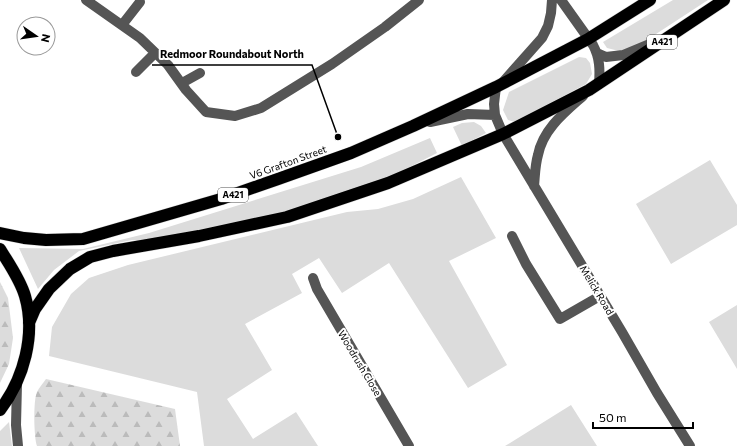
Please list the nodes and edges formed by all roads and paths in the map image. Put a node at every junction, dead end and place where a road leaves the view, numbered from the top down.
1 (86, 0) edge
2 (552, 0) edge
3 (561, 0) edge
4 (650, 0) edge
5 (724, 0) edge
6 (140, 2) dead end
7 (412, 2) edge
8 (122, 26) junction
9 (678, 31) junction
10 (588, 39) junction
11 (155, 53) junction
12 (597, 53) junction
13 (136, 72) dead end
14 (200, 73) dead end
15 (182, 83) junction
16 (499, 85) junction
17 (594, 87) junction
18 (448, 114) junction
19 (495, 115) junction
20 (503, 134) junction
21 (534, 186) junction
22 (0, 233) edge
23 (512, 236) dead end
24 (0, 249) edge
25 (313, 278) dead end
26 (600, 296) junction
27 (29, 323) junction
28 (17, 384) junction
29 (0, 410) edge
30 (18, 446) edge
31 (409, 446) edge
32 (690, 446) edge

1 - 8 street
2 - 16 street
3 - 10 street
4 - 10 highway, V6 Grafton Street / A421
5 - 9 highway, A421
6 - 8 street
7 - 15 street
8 - 11 street
9 - 12 street
9 - 17 highway, A421
10 - 12 street
10 - 16 highway, V6 Grafton Street / A421
11 - 13 street
11 - 15 street
12 - 17 street
14 - 15 street
16 - 18 highway, V6 Grafton Street / A421
16 - 19 street
17 - 20 highway, A421
17 - 21 street
18 - 19 street
18 - 22 highway, V6 Grafton Street / A421
19 - 20 street, Melick Road
20 - 21 street, Melick Road
20 - 27 highway, A421
21 - 26 street, Melick Road
23 - 26 street
24 - 27 highway, A421
25 - 31 street, Woodrush Close
26 - 32 street, Melick Road
27 - 28 highway, A421
28 - 29 highway, A421
28 - 30 street

